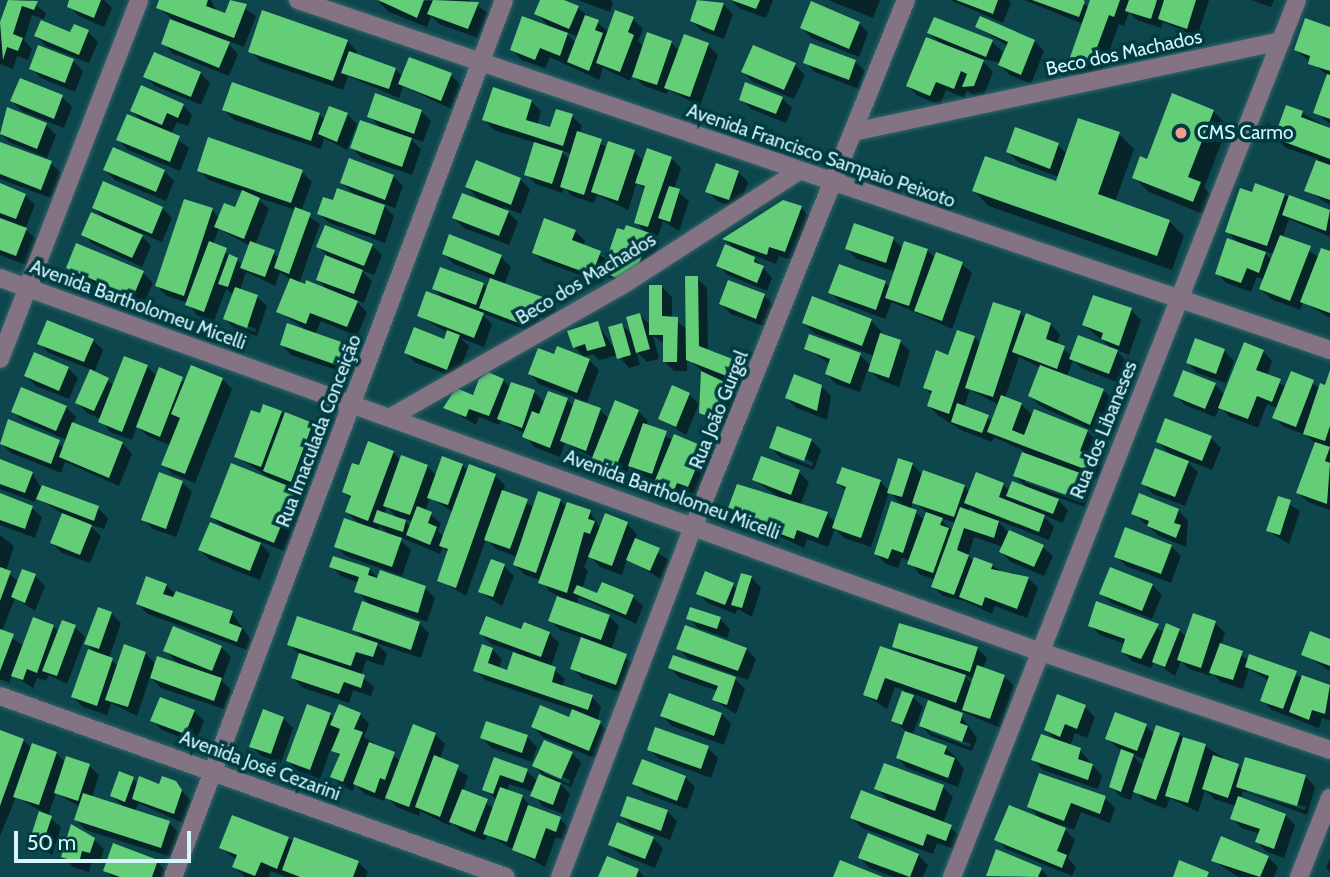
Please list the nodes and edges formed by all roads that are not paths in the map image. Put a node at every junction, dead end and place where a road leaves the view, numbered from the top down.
1 (139, 0) edge
2 (298, 0) edge
3 (504, 0) edge
4 (906, 0) edge
5 (1297, 0) edge
6 (1281, 41) junction
7 (481, 63) junction
8 (853, 132) junction
9 (799, 171) junction
10 (835, 184) junction
11 (0, 278) edge
12 (28, 288) junction
13 (1179, 300) junction
14 (1330, 350) edge
15 (0, 359) edge
16 (352, 406) junction
17 (391, 417) junction
18 (694, 525) junction
19 (1038, 651) junction
20 (0, 696) edge
21 (1330, 750) edge
22 (212, 771) junction
23 (1330, 798) edge
24 (173, 877) edge
25 (506, 877) edge
26 (560, 877) edge
27 (952, 877) edge
28 (1299, 877) edge

1 - 12 street
2 - 7 street, Avenida Francisco Sampaio Peixoto
3 - 7 street, Rua Imaculada Conceição
4 - 8 street, Rua João Gurgel
5 - 6 street, Rua dos Libaneses
6 - 8 street, Beco dos Machados
6 - 13 street, Rua dos Libaneses
7 - 9 street, Avenida Francisco Sampaio Peixoto
7 - 16 street, Rua Imaculada Conceição
8 - 10 street, Rua João Gurgel
9 - 10 street, Avenida Francisco Sampaio Peixoto
9 - 17 street, Beco dos Machados
10 - 13 street, Avenida Francisco Sampaio Peixoto
10 - 18 street, Rua João Gurgel
11 - 12 street, Avenida Bartholomeu Micelli
12 - 15 street
12 - 16 street, Avenida Bartholomeu Micelli
13 - 14 street, Avenida Francisco Sampaio Peixoto
13 - 19 street, Rua dos Libaneses
16 - 17 street, Avenida Bartholomeu Micelli
16 - 22 street, Rua Imaculada Conceição
17 - 18 street, Avenida Bartholomeu Micelli
18 - 19 street, Avenida Bartholomeu Micelli
18 - 26 street, Rua João Gurgel
19 - 21 street, Avenida Bartholomeu Micelli
19 - 27 street, Rua dos Libaneses
20 - 22 street, Avenida José Cezarini
22 - 24 street, Rua Imaculada Conceição
22 - 25 street, Avenida José Cezarini
23 - 28 street

